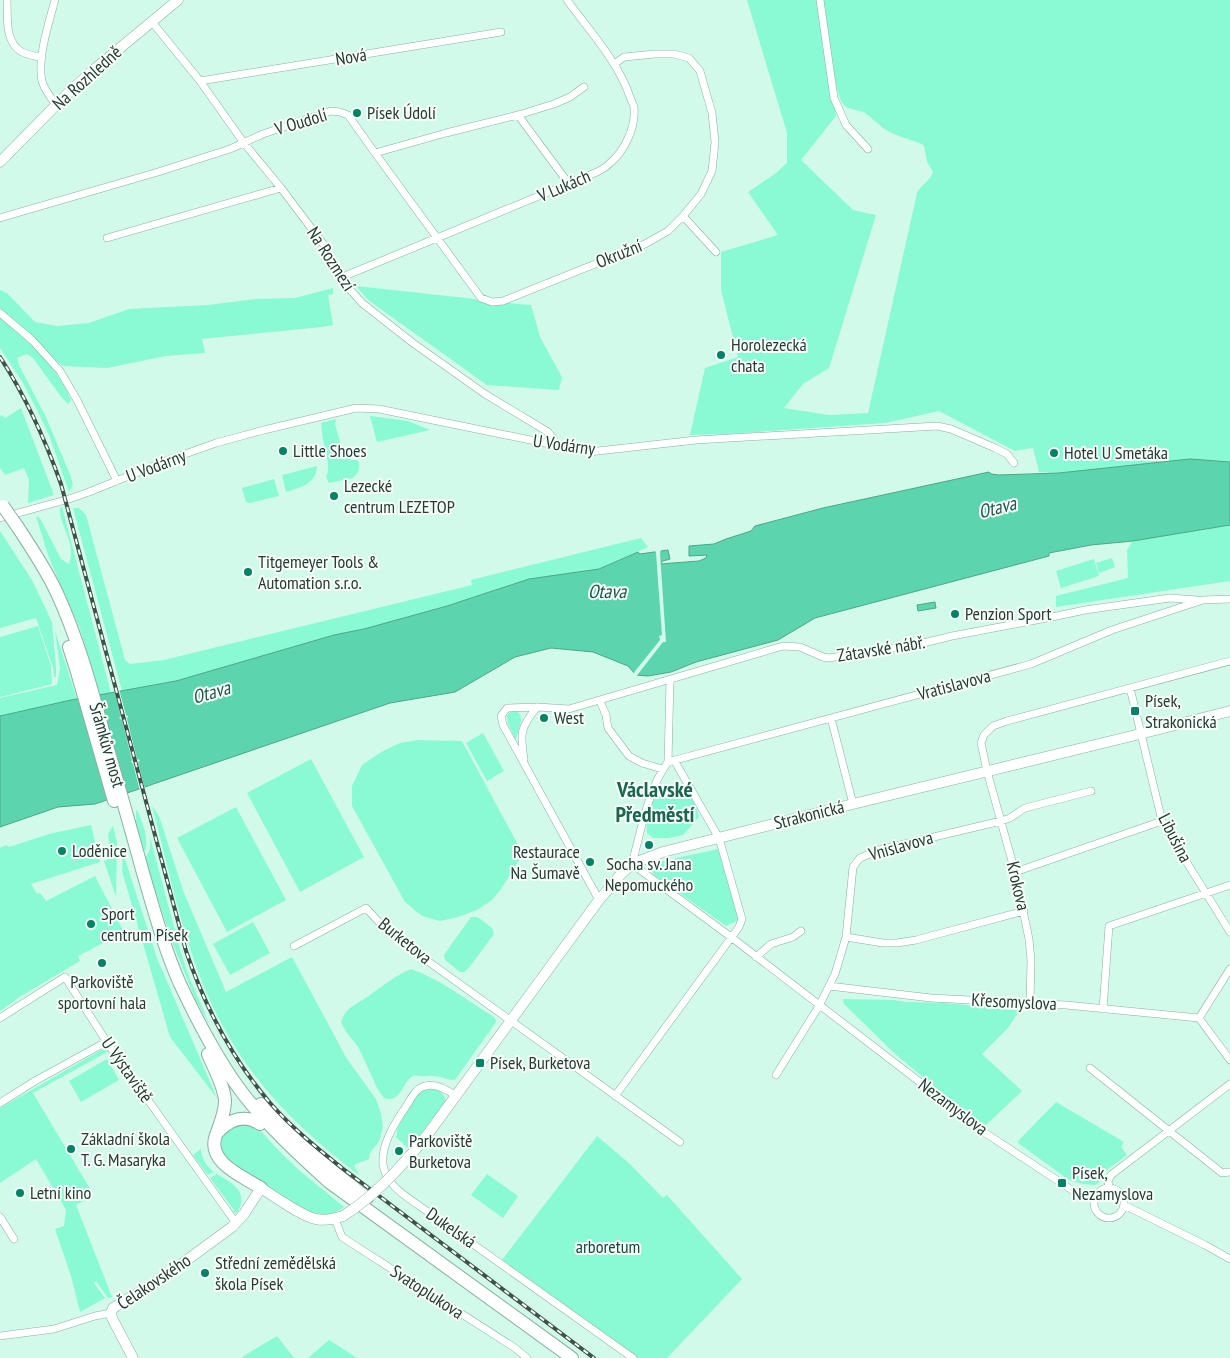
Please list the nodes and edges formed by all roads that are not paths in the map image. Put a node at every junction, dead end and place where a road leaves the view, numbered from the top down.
1 (7, 0) edge
2 (54, 0) edge
3 (178, 0) edge
4 (567, 0) edge
5 (820, 0) edge
6 (152, 22) junction
7 (501, 32) dead end
8 (42, 58) junction
9 (614, 64) junction
10 (200, 81) junction
11 (584, 87) dead end
12 (56, 105) junction
13 (518, 115) junction
14 (244, 143) junction
15 (868, 150) dead end
16 (375, 153) junction
17 (0, 162) edge
18 (569, 184) junction
19 (280, 188) junction
20 (684, 216) junction
21 (0, 218) edge
22 (107, 238) dead end
23 (437, 238) junction
24 (716, 252) dead end
25 (340, 278) junction
26 (0, 312) edge
27 (556, 446) junction
28 (1014, 463) dead end
29 (117, 481) junction
30 (1, 511) edge
31 (1203, 600) junction
32 (1230, 600) edge
33 (1230, 661) edge
34 (670, 680) junction
35 (1130, 688) junction
36 (600, 701) junction
37 (537, 707) junction
38 (1230, 711) edge
39 (831, 718) junction
40 (1140, 734) junction
41 (671, 761) junction
42 (524, 764) junction
43 (662, 769) junction
44 (987, 771) junction
45 (1091, 791) dead end
46 (853, 804) junction
47 (1001, 821) junction
48 (1162, 821) junction
49 (719, 838) junction
50 (632, 864) junction
51 (1015, 872) junction
52 (1230, 885) edge
53 (1206, 893) junction
54 (599, 900) junction
55 (1024, 911) junction
56 (801, 931) dead end
57 (1230, 932) edge
58 (731, 937) junction
59 (846, 937) junction
60 (294, 946) dead end
61 (756, 957) junction
62 (1230, 969) edge
63 (829, 986) junction
64 (1030, 1003) junction
65 (819, 1006) junction
66 (1103, 1009) junction
67 (0, 1018) edge
68 (1199, 1018) junction
69 (511, 1020) junction
70 (106, 1042) junction
71 (211, 1051) junction
72 (1230, 1060) edge
73 (1090, 1068) dead end
74 (776, 1075) dead end
75 (1230, 1084) edge
76 (457, 1096) junction
77 (615, 1096) junction
78 (0, 1102) edge
79 (260, 1124) junction
80 (1169, 1130) junction
81 (216, 1134) junction
82 (680, 1142) dead end
83 (1230, 1172) edge
84 (1109, 1187) junction
85 (261, 1188) junction
86 (367, 1198) junction
87 (1095, 1198) junction
88 (1124, 1205) junction
89 (0, 1217) edge
90 (339, 1218) junction
91 (236, 1223) junction
92 (14, 1239) dead end
93 (1230, 1259) edge
94 (111, 1313) junction
95 (0, 1336) edge
96 (133, 1358) edge
97 (527, 1358) edge
98 (558, 1358) edge
99 (572, 1358) edge
100 (633, 1358) edge

1 - 8 street
2 - 8 street
3 - 6 main road, Na Rozhledně
4 - 9 street, V Lukách
5 - 15 street
6 - 10 street, Na Rozmezí
6 - 12 main road, Na Rozhledně
7 - 10 street, Nová
8 - 12 street
9 - 18 street, V Lukách
9 - 20 street, Okružní
10 - 14 street, Na Rozmezí
11 - 13 street
12 - 17 main road, Na Rozhledně
13 - 16 street
13 - 18 street
14 - 16 street, V Oudolí
14 - 19 street, Na Rozmezí
14 - 21 street, V Oudolí
16 - 23 street, Okružní
18 - 23 street, V Lukách
19 - 22 street
19 - 25 street, Na Rozmezí
20 - 23 street, Okružní
20 - 24 street
23 - 25 street, V Lukách
25 - 27 street, Na Rozmezí
26 - 29 street
27 - 28 street, U Vodárny
27 - 29 street, U Vodárny
29 - 30 street, U Vodárny
30 - 71 highway, Šrámkův most, bridge
31 - 32 street, Vratislavova
31 - 34 street, Zátavské nábř.
31 - 39 street, Vratislavova
33 - 35 street
34 - 36 street, Zátavské nábř.
34 - 41 street
35 - 40 street
35 - 44 street
36 - 37 street, Zátavské nábř.
36 - 43 street
37 - 42 street
37 - 42 street, Zátavské nábř.
38 - 40 main road, Strakonická
39 - 41 street, Vratislavova
39 - 46 street
40 - 44 main road, Strakonická
40 - 48 street, Libušina
41 - 43 street
41 - 49 street
42 - 54 street
43 - 50 street
44 - 46 main road, Strakonická
44 - 47 street, Krokova
45 - 47 street, Vnislavova
46 - 49 main road, Strakonická
47 - 51 street, Krokova
47 - 59 street, Vnislavova
48 - 51 street
48 - 53 street, Libušina
49 - 50 main road, Strakonická
49 - 58 street
50 - 54 main road
50 - 58 street, Nezamyslova
51 - 55 street, Krokova
52 - 53 street
53 - 57 street, Libušina
53 - 66 street
54 - 69 main road
55 - 59 street
55 - 64 street, Krokova
56 - 61 street
58 - 61 street, Nezamyslova
58 - 77 street
59 - 63 street, Vnislavova
60 - 69 street, Burketova
61 - 65 street, Nezamyslova
62 - 68 street
63 - 64 street, Křesomyslova
63 - 65 street, Vnislavova
64 - 66 street, Křesomyslova
65 - 74 street, Vnislavova
65 - 87 street, Nezamyslova
66 - 68 street, Křesomyslova
67 - 70 street, U Výstaviště
68 - 72 street
69 - 76 main road
69 - 77 street
70 - 78 street
70 - 91 street, U Výstaviště
71 - 79 highway
71 - 81 highway
71 - 86 highway
71 - 99 highway
73 - 80 street
75 - 80 street
76 - 86 main road, bridge
76 - 100 street, Dukelská
77 - 82 street
79 - 81 highway
79 - 98 highway
80 - 83 street
80 - 84 street
81 - 85 highway
84 - 87 street
84 - 88 street
85 - 90 main road
85 - 91 main road, Čelakovského
86 - 90 main road, bridge
87 - 88 street
88 - 93 street
89 - 92 street
90 - 97 street, Svatoplukova
91 - 94 main road, Čelakovského
94 - 95 street
94 - 96 main road

